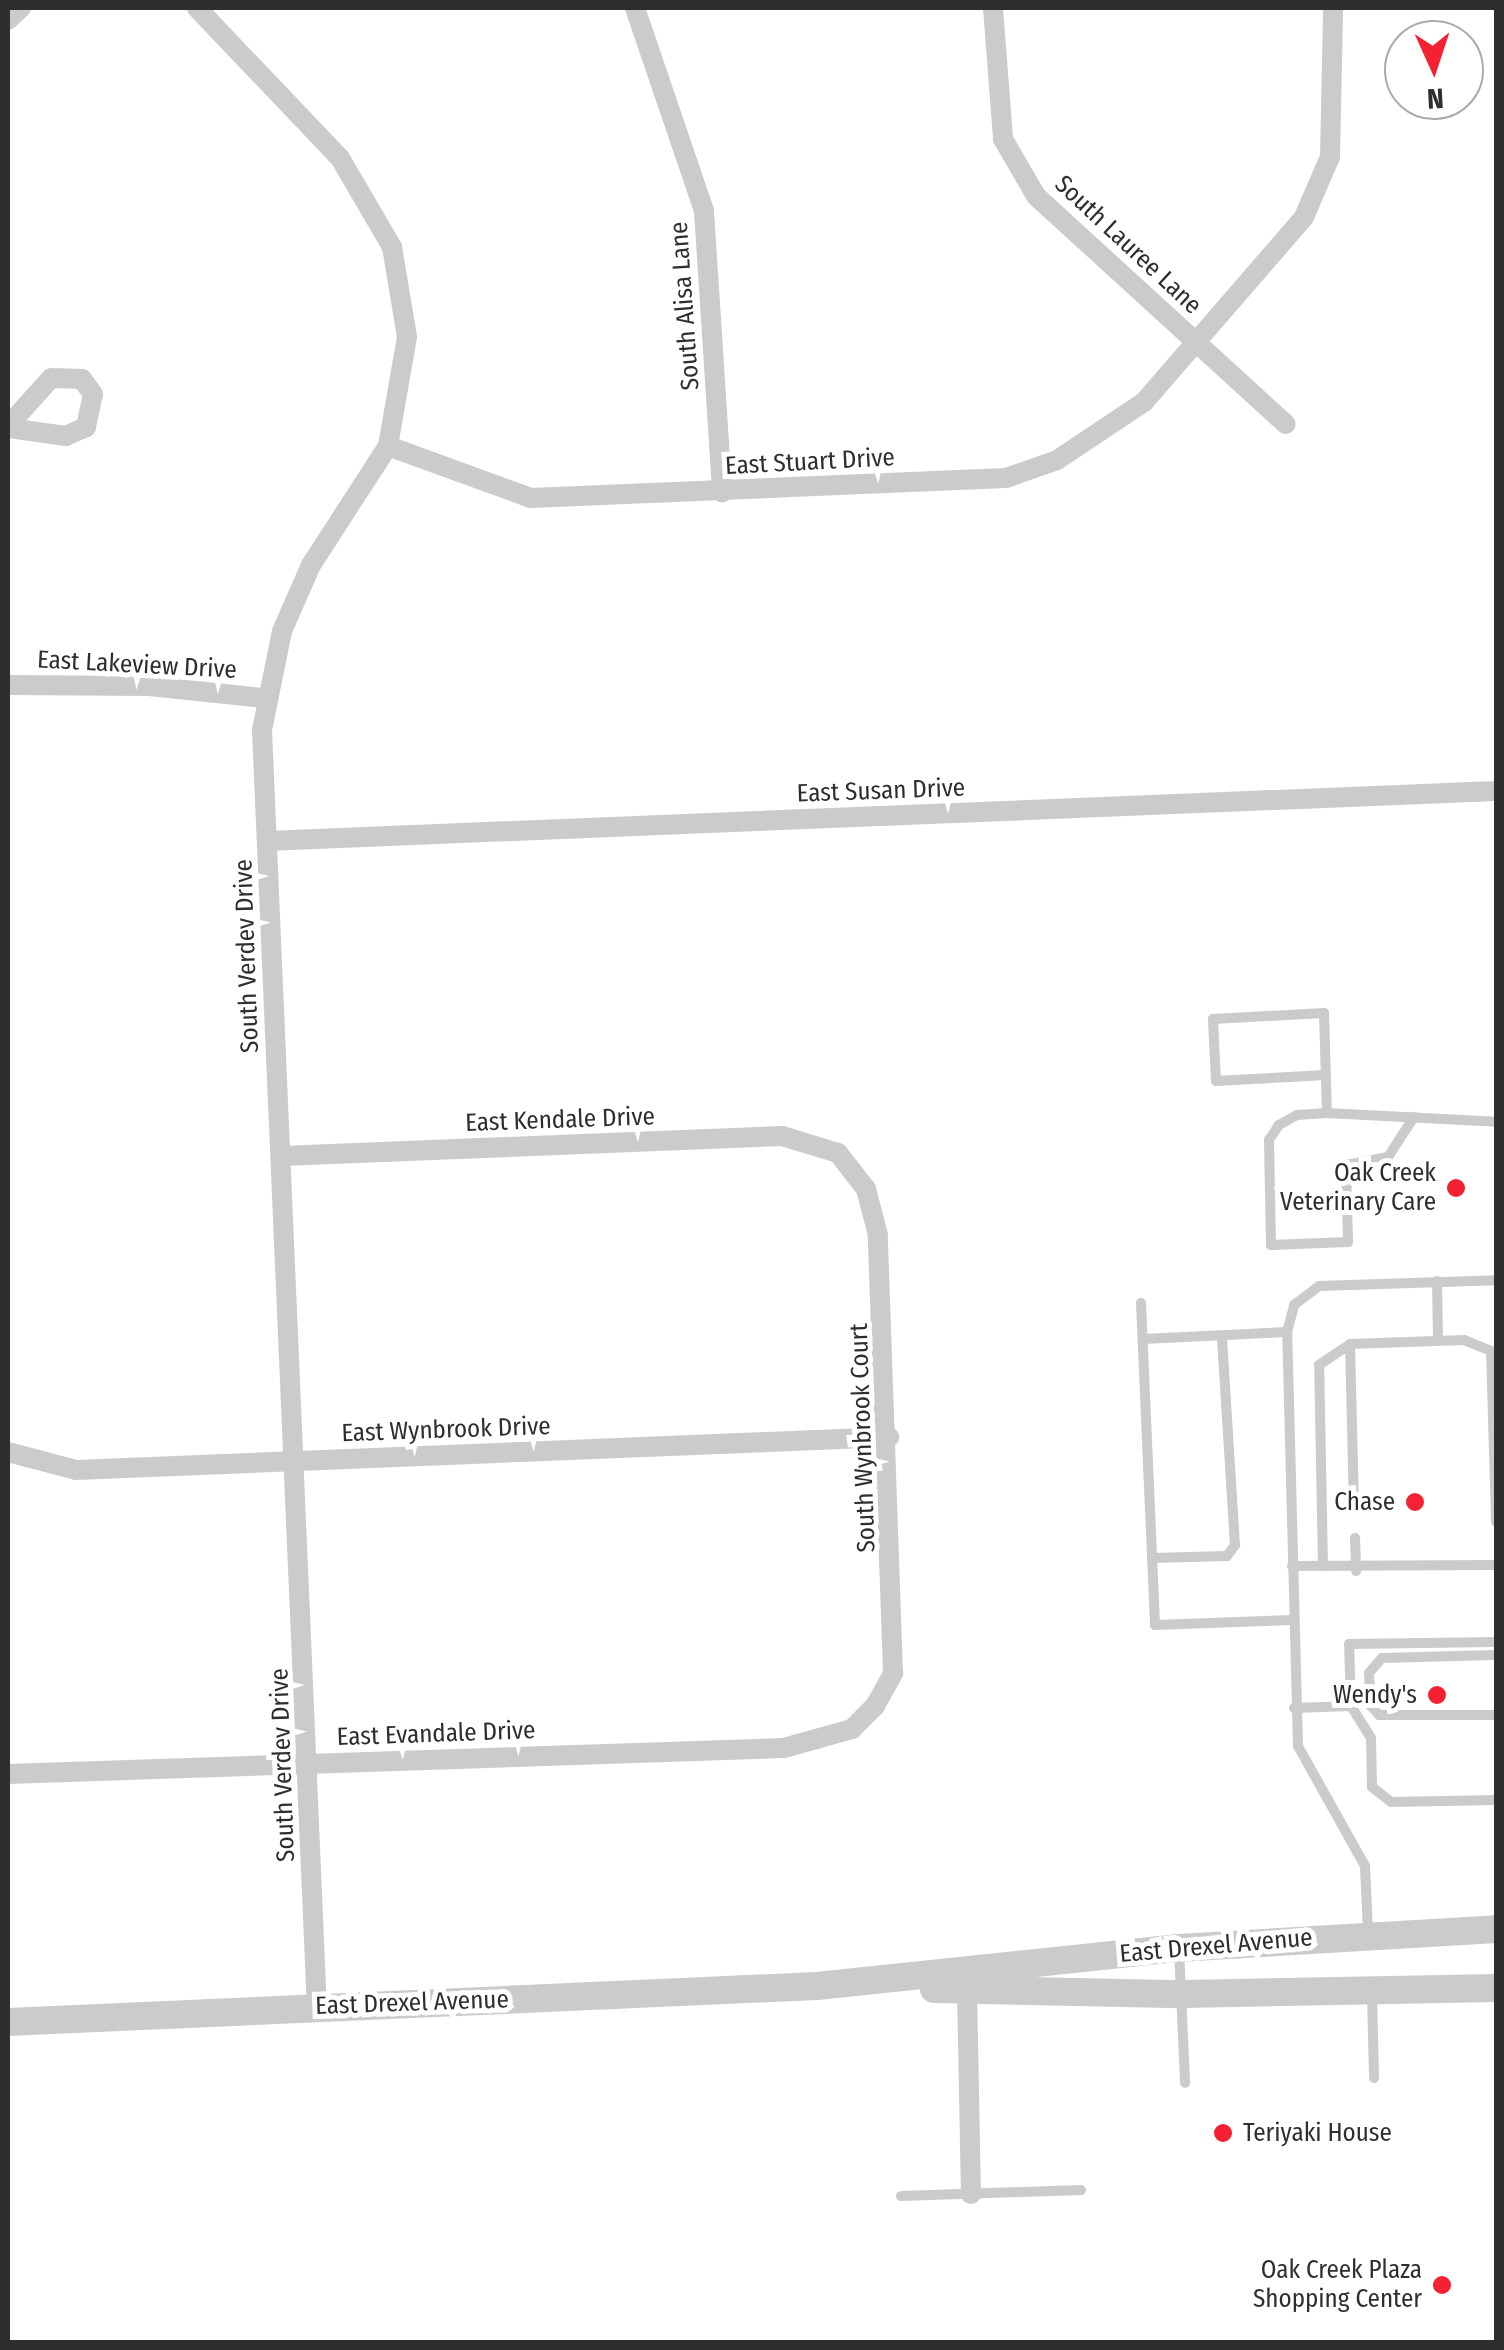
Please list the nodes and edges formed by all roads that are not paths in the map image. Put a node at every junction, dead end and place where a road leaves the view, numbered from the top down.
1 (21, 8) edge
2 (197, 8) edge
3 (634, 8) edge
4 (993, 8) edge
5 (1333, 8) edge
6 (8, 20) edge
7 (1199, 344) junction
8 (1286, 424) dead end
9 (388, 446) junction
10 (722, 492) junction
11 (8, 685) edge
12 (264, 698) junction
13 (1496, 791) edge
14 (267, 841) junction
15 (1326, 1075) junction
16 (1328, 1114) junction
17 (1414, 1117) junction
18 (1496, 1122) edge
19 (838, 1153) joint
20 (281, 1156) junction
21 (1496, 1280) edge
22 (1437, 1281) junction
23 (1141, 1303) dead end
24 (1287, 1332) junction
25 (1222, 1336) junction
26 (1143, 1340) junction
27 (1438, 1341) junction
28 (1350, 1344) junction
29 (889, 1437) junction
30 (8, 1452) edge
31 (296, 1461) junction
32 (1354, 1508) dead end
33 (1496, 1522) edge
34 (1355, 1538) dead end
35 (1152, 1558) junction
36 (1496, 1565) edge
37 (1292, 1566) junction
38 (1323, 1566) junction
39 (1356, 1571) junction
40 (1293, 1620) junction
41 (1496, 1642) edge
42 (1496, 1655) edge
43 (1351, 1706) junction
44 (1294, 1708) junction
45 (1496, 1715) edge
46 (860, 1722) joint
47 (308, 1763) junction
48 (8, 1774) edge
49 (1496, 1800) edge
50 (1496, 1929) edge
51 (1368, 1934) junction
52 (1179, 1948) junction
53 (817, 1986) junction
54 (1496, 1988) edge
55 (967, 1990) junction
56 (1372, 1993) junction
57 (1182, 1994) junction
58 (316, 2008) junction
59 (8, 2022) edge
60 (1374, 2078) dead end
61 (1185, 2083) dead end
62 (1081, 2190) dead end
63 (970, 2194) junction
64 (901, 2196) dead end

1 - 6 street
2 - 9 street, South Verdev Drive
3 - 10 street, South Alisa Lane
4 - 7 street, South Lauree Lane
5 - 7 street, East Stuart Drive
7 - 8 street, South Lauree Lane
7 - 10 street, East Stuart Drive
9 - 10 street, East Stuart Drive
9 - 12 street, South Verdev Drive
11 - 12 street, East Lakeview Drive
12 - 14 street, South Verdev Drive
13 - 14 street, East Susan Drive
14 - 20 street, South Verdev Drive
15 - 15 lane
15 - 16 lane
16 - 17 lane
16 - 17 lane
17 - 18 lane
19 - 20 street, East Kendale Drive
19 - 29 street, South Wynbrook Court
20 - 31 street, South Verdev Drive
21 - 22 lane
22 - 24 lane
22 - 27 lane
23 - 26 lane
24 - 25 lane
24 - 37 lane
25 - 26 lane
25 - 35 lane
26 - 35 lane
27 - 28 lane
27 - 33 lane
28 - 32 lane
28 - 38 lane
29 - 31 street, East Wynbrook Drive
29 - 46 street, South Wynbrook Court
30 - 31 street, East Wynbrook Drive
31 - 47 street, South Verdev Drive
34 - 39 lane
35 - 40 lane
36 - 39 lane
37 - 38 lane
37 - 40 lane
38 - 39 lane
40 - 44 lane
41 - 43 lane
42 - 45 lane
43 - 44 lane
43 - 49 lane
44 - 51 lane
46 - 47 street, East Evandale Drive
47 - 48 street, East Evandale Drive
47 - 58 street, South Verdev Drive
50 - 51 street, East Drexel Avenue
51 - 52 street, East Drexel Avenue
52 - 53 street, East Drexel Avenue
52 - 57 lane
53 - 55 street, East Drexel Avenue
53 - 58 street, East Drexel Avenue
54 - 56 street, East Drexel Avenue
55 - 57 street, East Drexel Avenue
55 - 63 street
56 - 57 street, East Drexel Avenue
56 - 60 lane
57 - 61 lane
58 - 59 street, East Drexel Avenue
62 - 63 lane
63 - 64 lane

